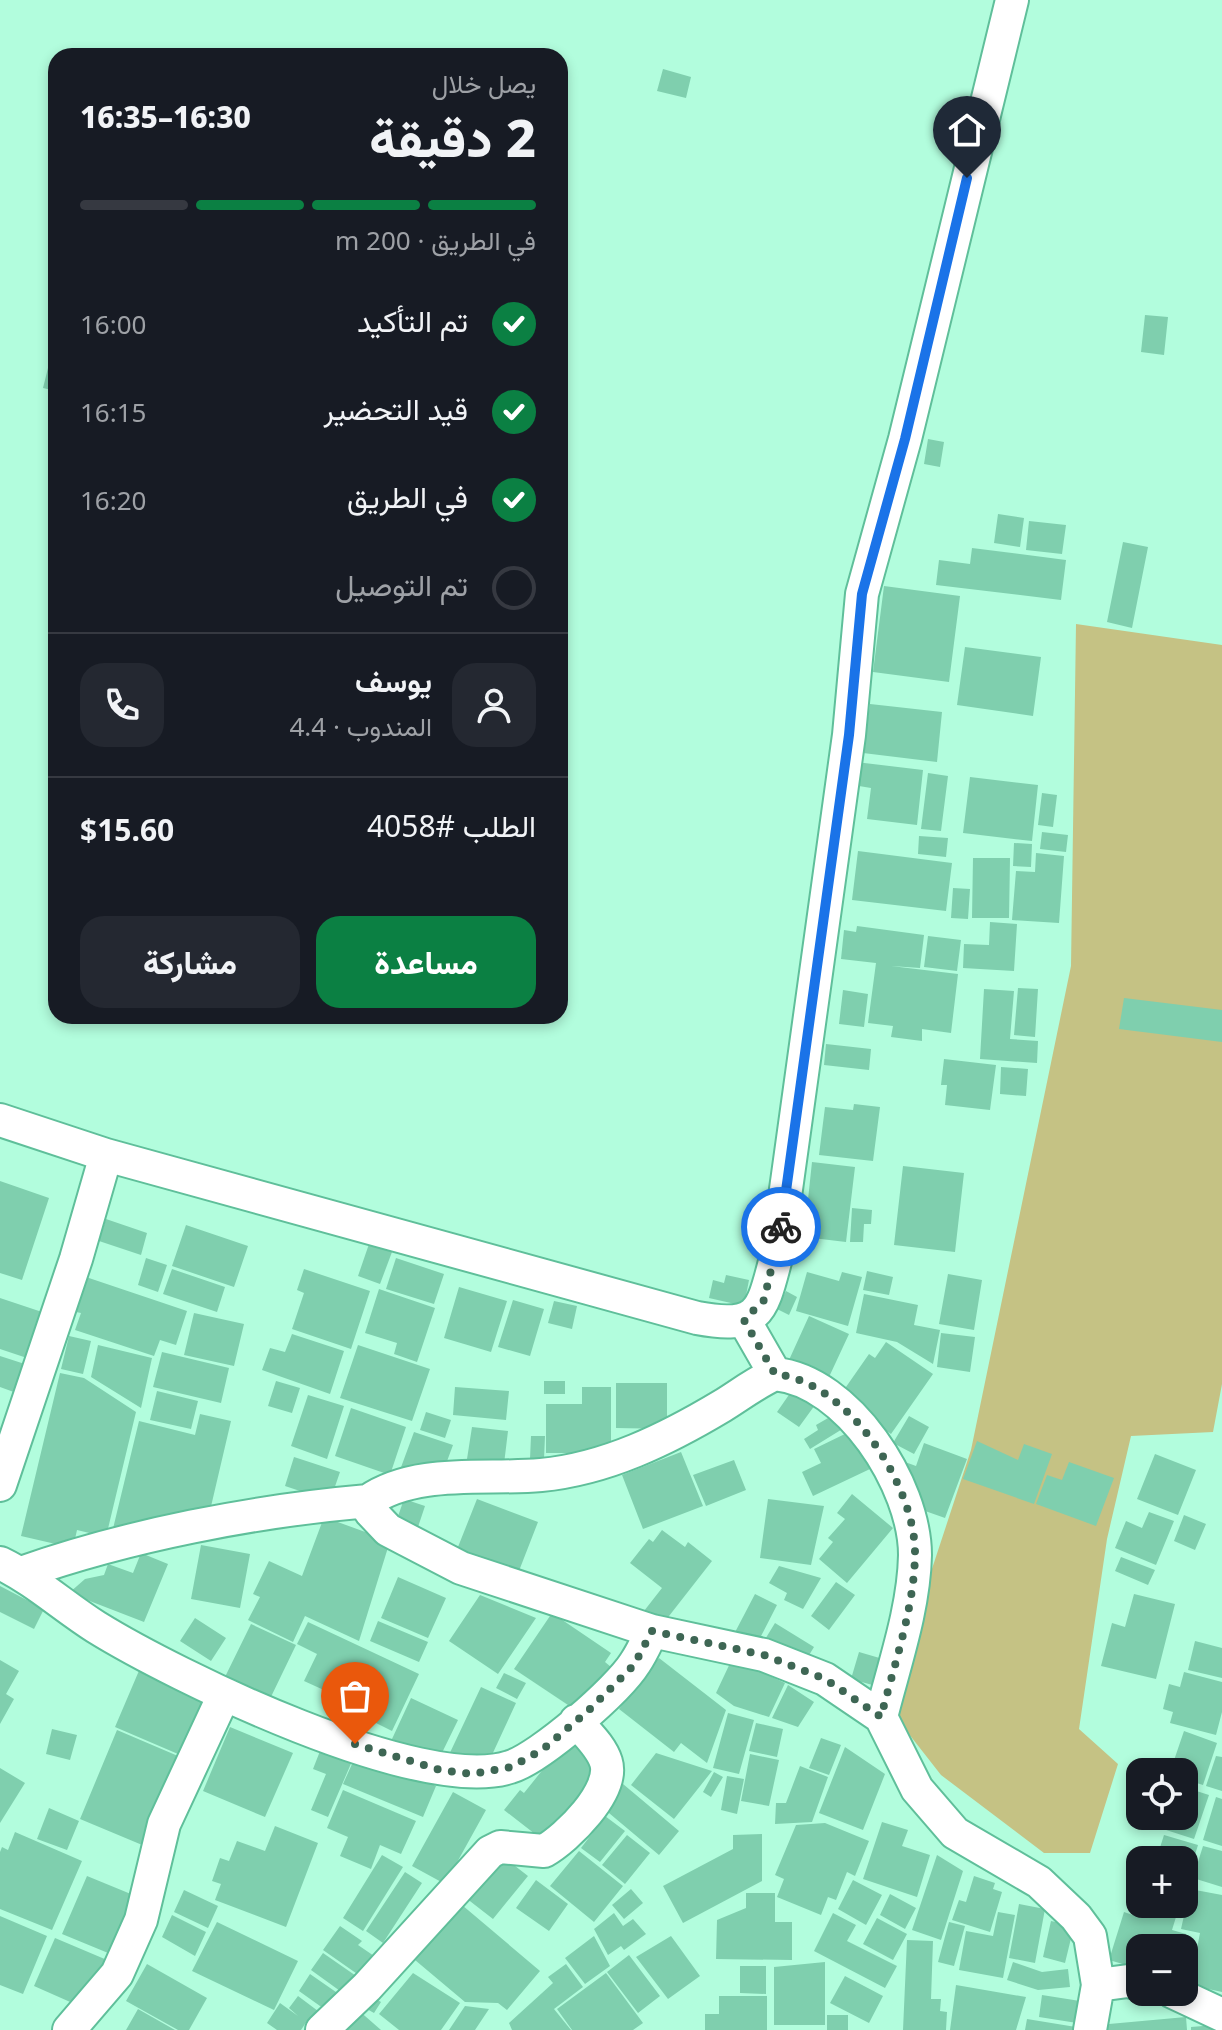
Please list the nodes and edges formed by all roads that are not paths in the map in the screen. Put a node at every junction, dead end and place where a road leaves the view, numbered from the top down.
1 (1012, 0) edge
2 (0, 1120) edge
3 (106, 1155) junction
4 (744, 1320) junction
5 (775, 1374) junction
6 (0, 1485) edge
7 (368, 1501) junction
8 (10, 1568) edge
9 (652, 1631) junction
10 (224, 1695) junction
11 (881, 1717) junction
12 (576, 1721) junction
13 (1126, 1984) edge
14 (1098, 1985) junction
15 (1198, 2004) edge
16 (1222, 2015) edge
17 (69, 2030) edge
18 (322, 2030) edge
19 (1090, 2030) edge

1 - 4 street
2 - 3 street
3 - 4 street
3 - 6 street
4 - 5 street
5 - 7 street
5 - 11 street
7 - 8 street
7 - 9 street
8 - 10 street
9 - 11 street
9 - 12 street
10 - 12 street
10 - 17 street
11 - 14 street
12 - 18 street
13 - 14 street
14 - 19 street
15 - 16 street

